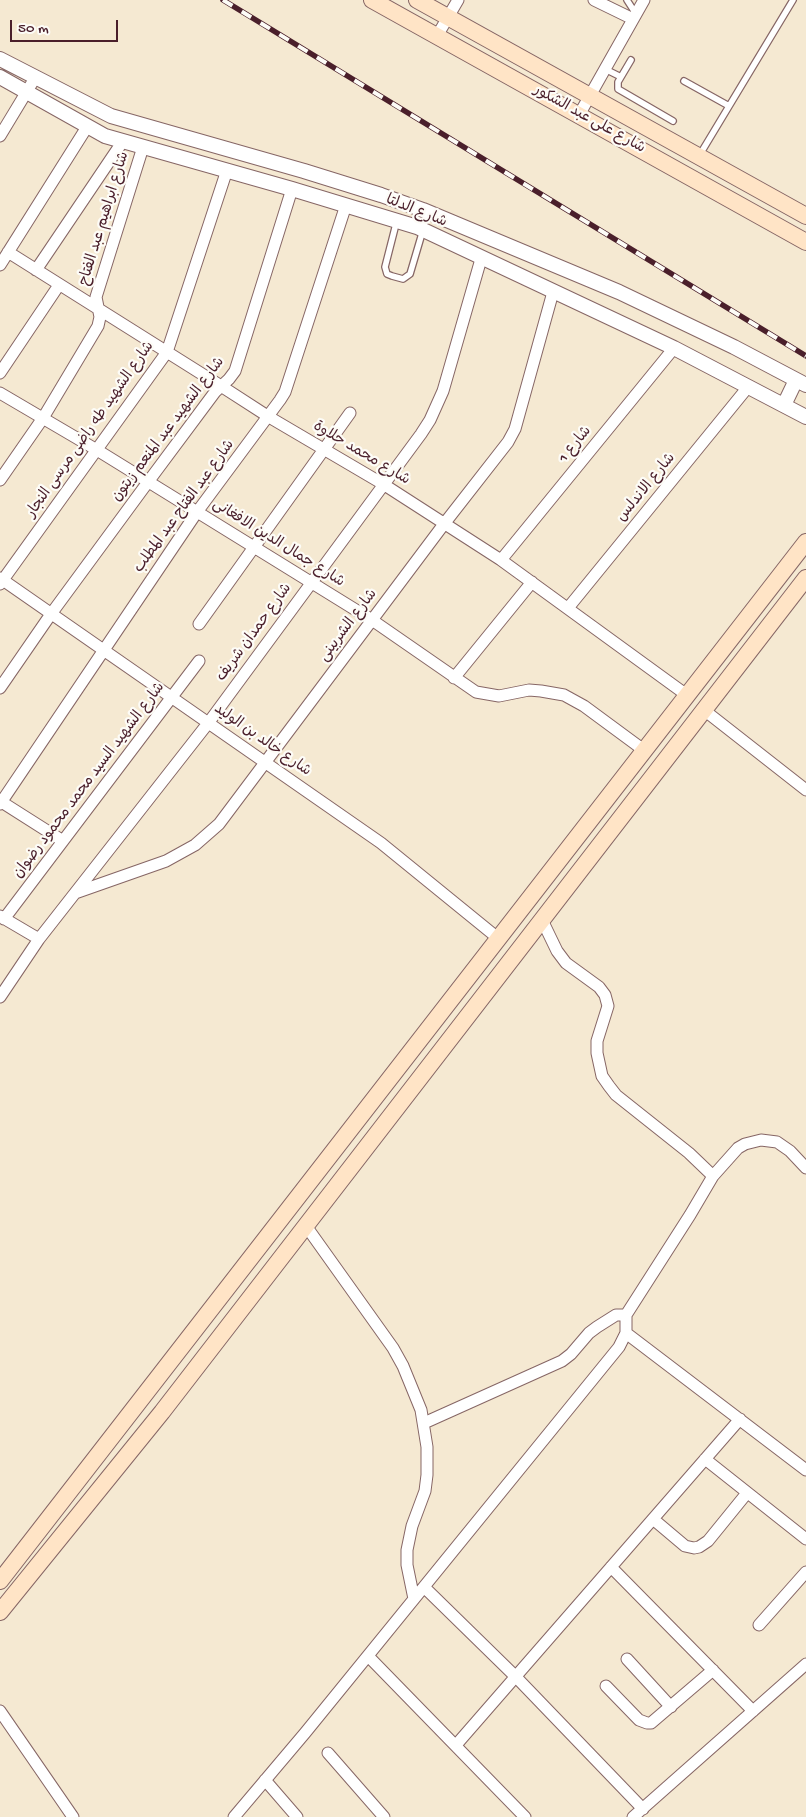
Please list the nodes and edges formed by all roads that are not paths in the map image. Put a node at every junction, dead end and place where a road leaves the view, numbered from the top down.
1 (372, 0) edge
2 (417, 0) edge
3 (458, 0) edge
4 (594, 0) edge
5 (627, 0) edge
6 (644, 0) edge
7 (793, 0) edge
8 (448, 17) junction
9 (635, 17) junction
10 (438, 36) junction
11 (0, 59) edge
12 (631, 60) dead end
13 (605, 68) junction
14 (0, 77) edge
15 (621, 77) junction
16 (35, 78) junction
17 (684, 81) dead end
18 (27, 93) junction
19 (590, 95) junction
20 (729, 106) junction
21 (579, 115) junction
22 (674, 121) dead end
23 (87, 127) junction
24 (0, 136) edge
25 (122, 141) junction
26 (143, 147) junction
27 (698, 157) junction
28 (227, 170) junction
29 (292, 188) junction
30 (402, 202) junction
31 (346, 205) junction
32 (423, 210) junction
33 (806, 216) edge
34 (397, 220) junction
35 (420, 229) junction
36 (477, 233) junction
37 (806, 242) edge
38 (8, 252) junction
39 (476, 256) junction
40 (0, 265) edge
41 (36, 270) junction
42 (59, 285) junction
43 (553, 292) junction
44 (98, 309) junction
45 (674, 348) junction
46 (167, 352) junction
47 (0, 373) edge
48 (801, 383) edge
49 (221, 386) junction
50 (748, 387) junction
51 (0, 393) edge
52 (784, 405) junction
53 (350, 413) dead end
54 (806, 417) edge
55 (43, 418) junction
56 (269, 418) junction
57 (324, 449) junction
58 (97, 450) junction
59 (0, 480) edge
60 (148, 482) junction
61 (383, 484) junction
62 (197, 512) junction
63 (444, 524) junction
64 (806, 542) edge
65 (254, 547) junction
66 (501, 560) junction
67 (806, 578) edge
68 (1, 581) edge
69 (311, 582) junction
70 (532, 582) junction
71 (568, 608) junction
72 (51, 614) junction
73 (372, 620) junction
74 (199, 624) dead end
75 (104, 650) junction
76 (200, 661) dead end
77 (454, 678) junction
78 (0, 688) edge
79 (688, 696) junction
80 (172, 697) junction
81 (704, 710) junction
82 (209, 722) junction
83 (645, 751) junction
84 (266, 763) junction
85 (805, 787) edge
86 (0, 803) edge
87 (63, 841) junction
88 (542, 883) junction
89 (74, 894) junction
90 (560, 896) junction
91 (2, 917) edge
92 (542, 920) junction
93 (39, 939) junction
94 (499, 939) junction
95 (0, 997) edge
96 (806, 1168) edge
97 (710, 1172) junction
98 (306, 1226) junction
99 (626, 1315) junction
100 (626, 1333) junction
101 (740, 1419) junction
102 (424, 1424) junction
103 (705, 1459) junction
104 (806, 1470) edge
105 (747, 1493) junction
106 (652, 1519) junction
107 (806, 1539) edge
108 (611, 1567) junction
109 (806, 1572) edge
110 (0, 1581) edge
111 (424, 1587) junction
112 (414, 1599) junction
113 (0, 1612) edge
114 (759, 1625) dead end
115 (368, 1656) junction
116 (627, 1659) dead end
117 (806, 1664) edge
118 (712, 1670) junction
119 (516, 1676) junction
120 (606, 1686) dead end
121 (671, 1707) junction
122 (753, 1711) junction
123 (0, 1712) edge
124 (456, 1745) junction
125 (328, 1753) dead end
126 (265, 1780) junction
127 (644, 1809) junction
128 (73, 1817) edge
129 (234, 1817) edge
130 (297, 1817) edge
131 (384, 1817) edge
132 (526, 1817) edge
133 (633, 1817) edge

1 - 10 main road, شارع على عبد الشكور
2 - 8 main road, شارع على عبد الشكور
3 - 8 street
4 - 9 street
5 - 9 lane
6 - 9 street
7 - 20 lane
8 - 10 street
8 - 19 main road, شارع على عبد الشكور
9 - 13 street
10 - 21 main road, شارع على عبد الشكور
11 - 16 street, شارع الدلتا
12 - 15 lane
13 - 15 lane
13 - 19 street
14 - 18 street, شارع الدلتا
15 - 22 lane
16 - 18 street
16 - 30 street, شارع الدلتا
17 - 20 lane
18 - 23 street, شارع الدلتا
18 - 24 street
19 - 21 street
19 - 27 main road, شارع على عبد الشكور
20 - 27 lane
21 - 37 main road, شارع على عبد الشكور
23 - 25 street, شارع الدلتا
23 - 38 street
25 - 26 street, شارع الدلتا
25 - 41 street
26 - 28 street, شارع الدلتا
26 - 44 street, شارع ابراهيم عبد الفتاح
27 - 33 main road, شارع على عبد الشكور
28 - 29 street, شارع الدلتا
28 - 46 street, شارع الشهيد طه راضى مرسى النجار
29 - 31 street, شارع الدلتا
29 - 49 street, شارع الشهيد عبد المنعم زيتون
30 - 32 street, شارع الدلتا
30 - 34 street
31 - 34 street, شارع الدلتا
31 - 56 street, شارع عبد الفتاح عبد المطلب
32 - 35 street
32 - 36 street, شارع الدلتا
34 - 35 street, شارع الدلتا
34 - 35 lane
35 - 39 street, شارع الدلتا
36 - 39 street
36 - 48 street, شارع الدلتا
38 - 40 street
38 - 41 street, شارع محمد حلاوة
39 - 43 street, شارع الدلتا
39 - 61 street, شارع حمدان شريف
41 - 42 street, شارع محمد حلاوة
42 - 44 street, شارع محمد حلاوة
42 - 47 street
43 - 45 street, شارع الدلتا
43 - 63 street, شارع الشربينى
44 - 46 street, شارع محمد حلاوة
44 - 55 street, شارع ابراهيم عبد الفتاح
45 - 50 street, شارع الدلتا
45 - 66 street, شارع 1
46 - 49 street, شارع محمد حلاوة
46 - 58 street, شارع الشهيد طه راضى مرسى النجار
48 - 52 street
49 - 56 street, شارع محمد حلاوة
49 - 60 street, شارع الشهيد عبد المنعم زيتون
50 - 52 street, شارع الدلتا
50 - 71 street, شارع الاندلس
51 - 55 street, شارع جمال الدين الافغانى
52 - 54 street, شارع الدلتا
53 - 57 street
55 - 58 street, شارع جمال الدين الافغانى
55 - 59 street, شارع ابراهيم عبد الفتاح
56 - 57 street, شارع محمد حلاوة
56 - 62 street, شارع عبد الفتاح عبد المطلب
57 - 61 street, شارع محمد حلاوة
57 - 65 street
58 - 60 street, شارع جمال الدين الافغانى
58 - 68 street, شارع الشهيد طه راضى مرسى النجار
60 - 62 street, شارع جمال الدين الافغانى
60 - 72 street, شارع الشهيد عبد المنعم زيتون
61 - 63 street, شارع محمد حلاوة
61 - 69 street, شارع حمدان شريف
62 - 65 street, شارع جمال الدين الافغانى
62 - 75 street, شارع عبد الفتاح عبد المطلب
63 - 66 street, شارع محمد حلاوة
63 - 73 street, شارع الشربينى
64 - 79 main road
65 - 69 street, شارع جمال الدين الافغانى
65 - 74 street
66 - 70 street, شارع محمد حلاوة
67 - 81 main road
68 - 72 street, شارع خالد بن الوليد
69 - 73 street, شارع جمال الدين الافغانى
69 - 82 street, شارع حمدان شريف
70 - 71 street, شارع محمد حلاوة
70 - 77 street
71 - 79 street, شارع محمد حلاوة
72 - 75 street, شارع خالد بن الوليد
72 - 78 street, شارع الشهيد عبد المنعم زيتون
73 - 77 street, شارع جمال الدين الافغانى
73 - 84 street, شارع الشربينى
75 - 80 street, شارع خالد بن الوليد
75 - 86 street, شارع عبد الفتاح عبد المطلب
76 - 80 street, شارع الشهيد السيد محمد محمود رضوان
77 - 83 street, شارع جمال الدين الافغانى
79 - 83 main road
80 - 82 street, شارع خالد بن الوليد
80 - 87 street, شارع الشهيد السيد محمد محمود رضوان
81 - 85 street
81 - 90 main road
82 - 84 street, شارع خالد بن الوليد
82 - 89 street, شارع حمدان شريف
83 - 88 main road
84 - 89 street, شارع الشربينى
84 - 94 street, شارع خالد بن الوليد
86 - 87 street
87 - 91 street, شارع الشهيد السيد محمد محمود رضوان
88 - 90 main road
88 - 94 main road
89 - 93 street, شارع حمدان شريف
90 - 92 main road
91 - 93 street
92 - 97 street
92 - 98 main road
93 - 95 street, شارع حمدان شريف
94 - 110 main road
96 - 97 street
97 - 99 street
98 - 102 street
98 - 113 main road
99 - 100 street
99 - 102 street
100 - 101 street
100 - 111 street
101 - 103 street
101 - 104 street
102 - 112 street
103 - 105 street
103 - 106 street
105 - 106 street
105 - 107 street
106 - 108 street
108 - 118 street
108 - 119 street
109 - 114 street
111 - 112 street
111 - 119 street
112 - 115 street
115 - 124 street
115 - 126 street
116 - 121 street
117 - 122 street
118 - 121 street
118 - 122 street
119 - 124 street
119 - 127 street
120 - 121 street
122 - 127 street
123 - 128 street
124 - 132 street
125 - 131 street
126 - 129 street
126 - 130 street
127 - 133 street

